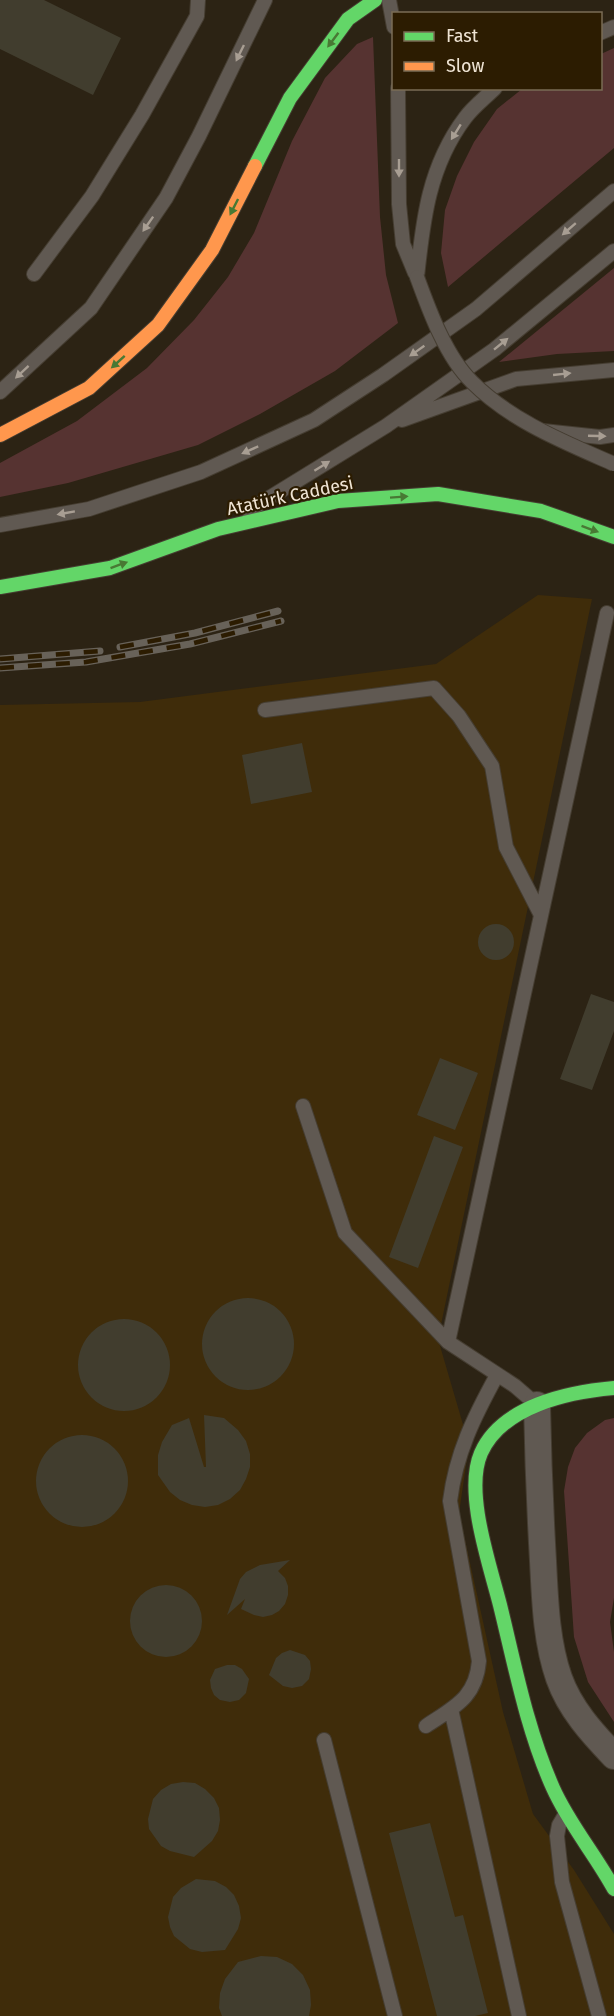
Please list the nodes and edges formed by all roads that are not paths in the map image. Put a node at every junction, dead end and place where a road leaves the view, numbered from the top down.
1 (198, 0) edge
2 (265, 0) edge
3 (375, 0) edge
4 (389, 0) edge
5 (392, 20) edge
6 (399, 90) edge
7 (493, 90) edge
8 (614, 191) edge
9 (614, 251) edge
10 (34, 274) dead end
11 (417, 277) junction
12 (614, 370) edge
13 (0, 392) edge
14 (386, 426) junction
15 (537, 430) junction
16 (0, 435) edge
17 (614, 435) edge
18 (614, 464) edge
19 (0, 525) edge
20 (218, 529) junction
21 (614, 537) edge
22 (0, 586) edge
23 (607, 613) dead end
24 (265, 710) dead end
25 (540, 913) junction
26 (303, 1106) dead end
27 (448, 1342) junction
28 (497, 1375) junction
29 (614, 1388) edge
30 (537, 1405) junction
31 (451, 1709) junction
32 (426, 1726) dead end
33 (324, 1740) dead end
34 (614, 1756) edge
35 (567, 1814) junction
36 (614, 1889) edge
37 (394, 2016) edge
38 (519, 2016) edge
39 (599, 2016) edge

1 - 10 lane
2 -> 13 lane
3 -> 16 main road
4 - 5 lane
6 -> 11 lane
7 -> 11 lane
8 -> 19 lane
14 -> 9 lane
11 - 15 lane, bridge
14 -> 12 lane
20 -> 14 lane
15 -> 17 lane, bridge
15 - 18 lane, bridge
20 -> 21 main road, Atatürk Caddesi
22 -> 20 main road, Atatürk Caddesi
23 - 25 lane
24 - 25 lane
25 - 27 lane
26 - 27 lane
27 - 28 lane
28 - 30 lane
28 - 31 lane
29 - 30 main road
30 - 34 street
30 - 35 main road
31 - 32 lane
31 - 38 lane
33 - 37 lane
35 - 36 main road
35 - 39 lane

